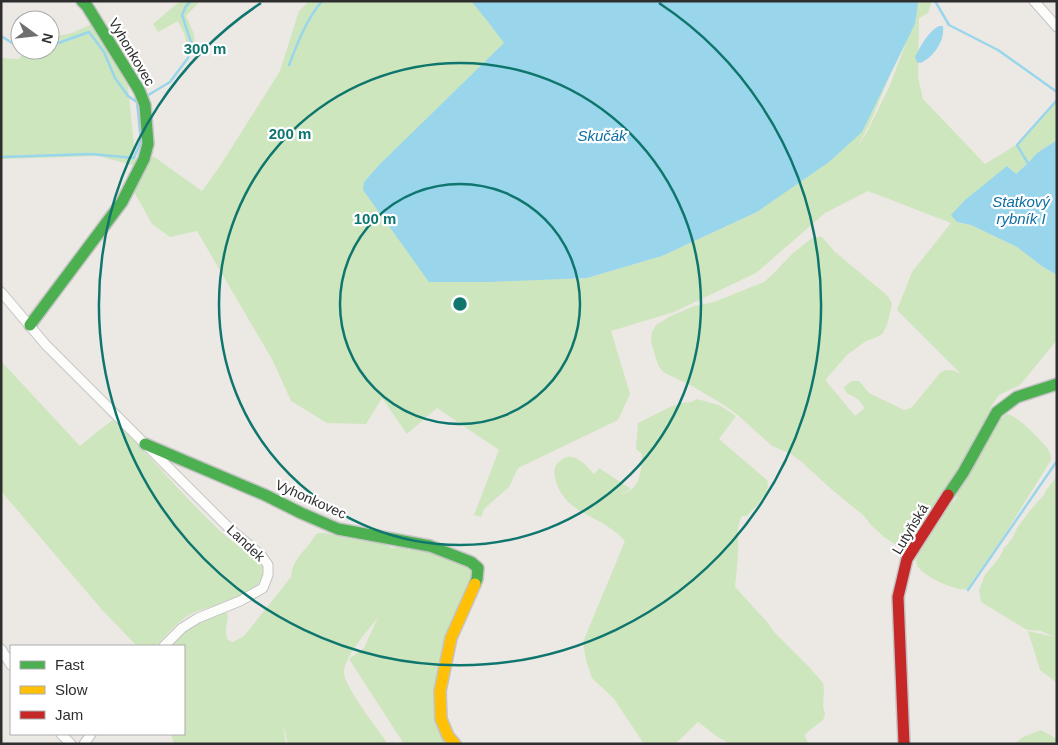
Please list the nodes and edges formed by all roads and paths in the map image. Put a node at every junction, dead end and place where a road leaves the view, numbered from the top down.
1 (82, 1) edge
2 (1034, 1) edge
3 (1057, 27) edge
4 (1, 292) edge
5 (30, 326) junction
6 (1057, 384) edge
7 (145, 444) junction
8 (165, 645) edge
9 (1, 649) edge
10 (10, 663) edge
11 (62, 735) edge
12 (71, 744) edge
13 (455, 744) edge
14 (904, 744) edge

1 - 5 street, Vyhonkovec
2 - 3 street
4 - 5 street, Vyhonkovec
5 - 7 street, Vyhonkovec
6 - 14 street, Lutyňská
7 - 8 street, Landek
7 - 13 street, Vyhonkovec
9 - 10 street
11 - 12 street

